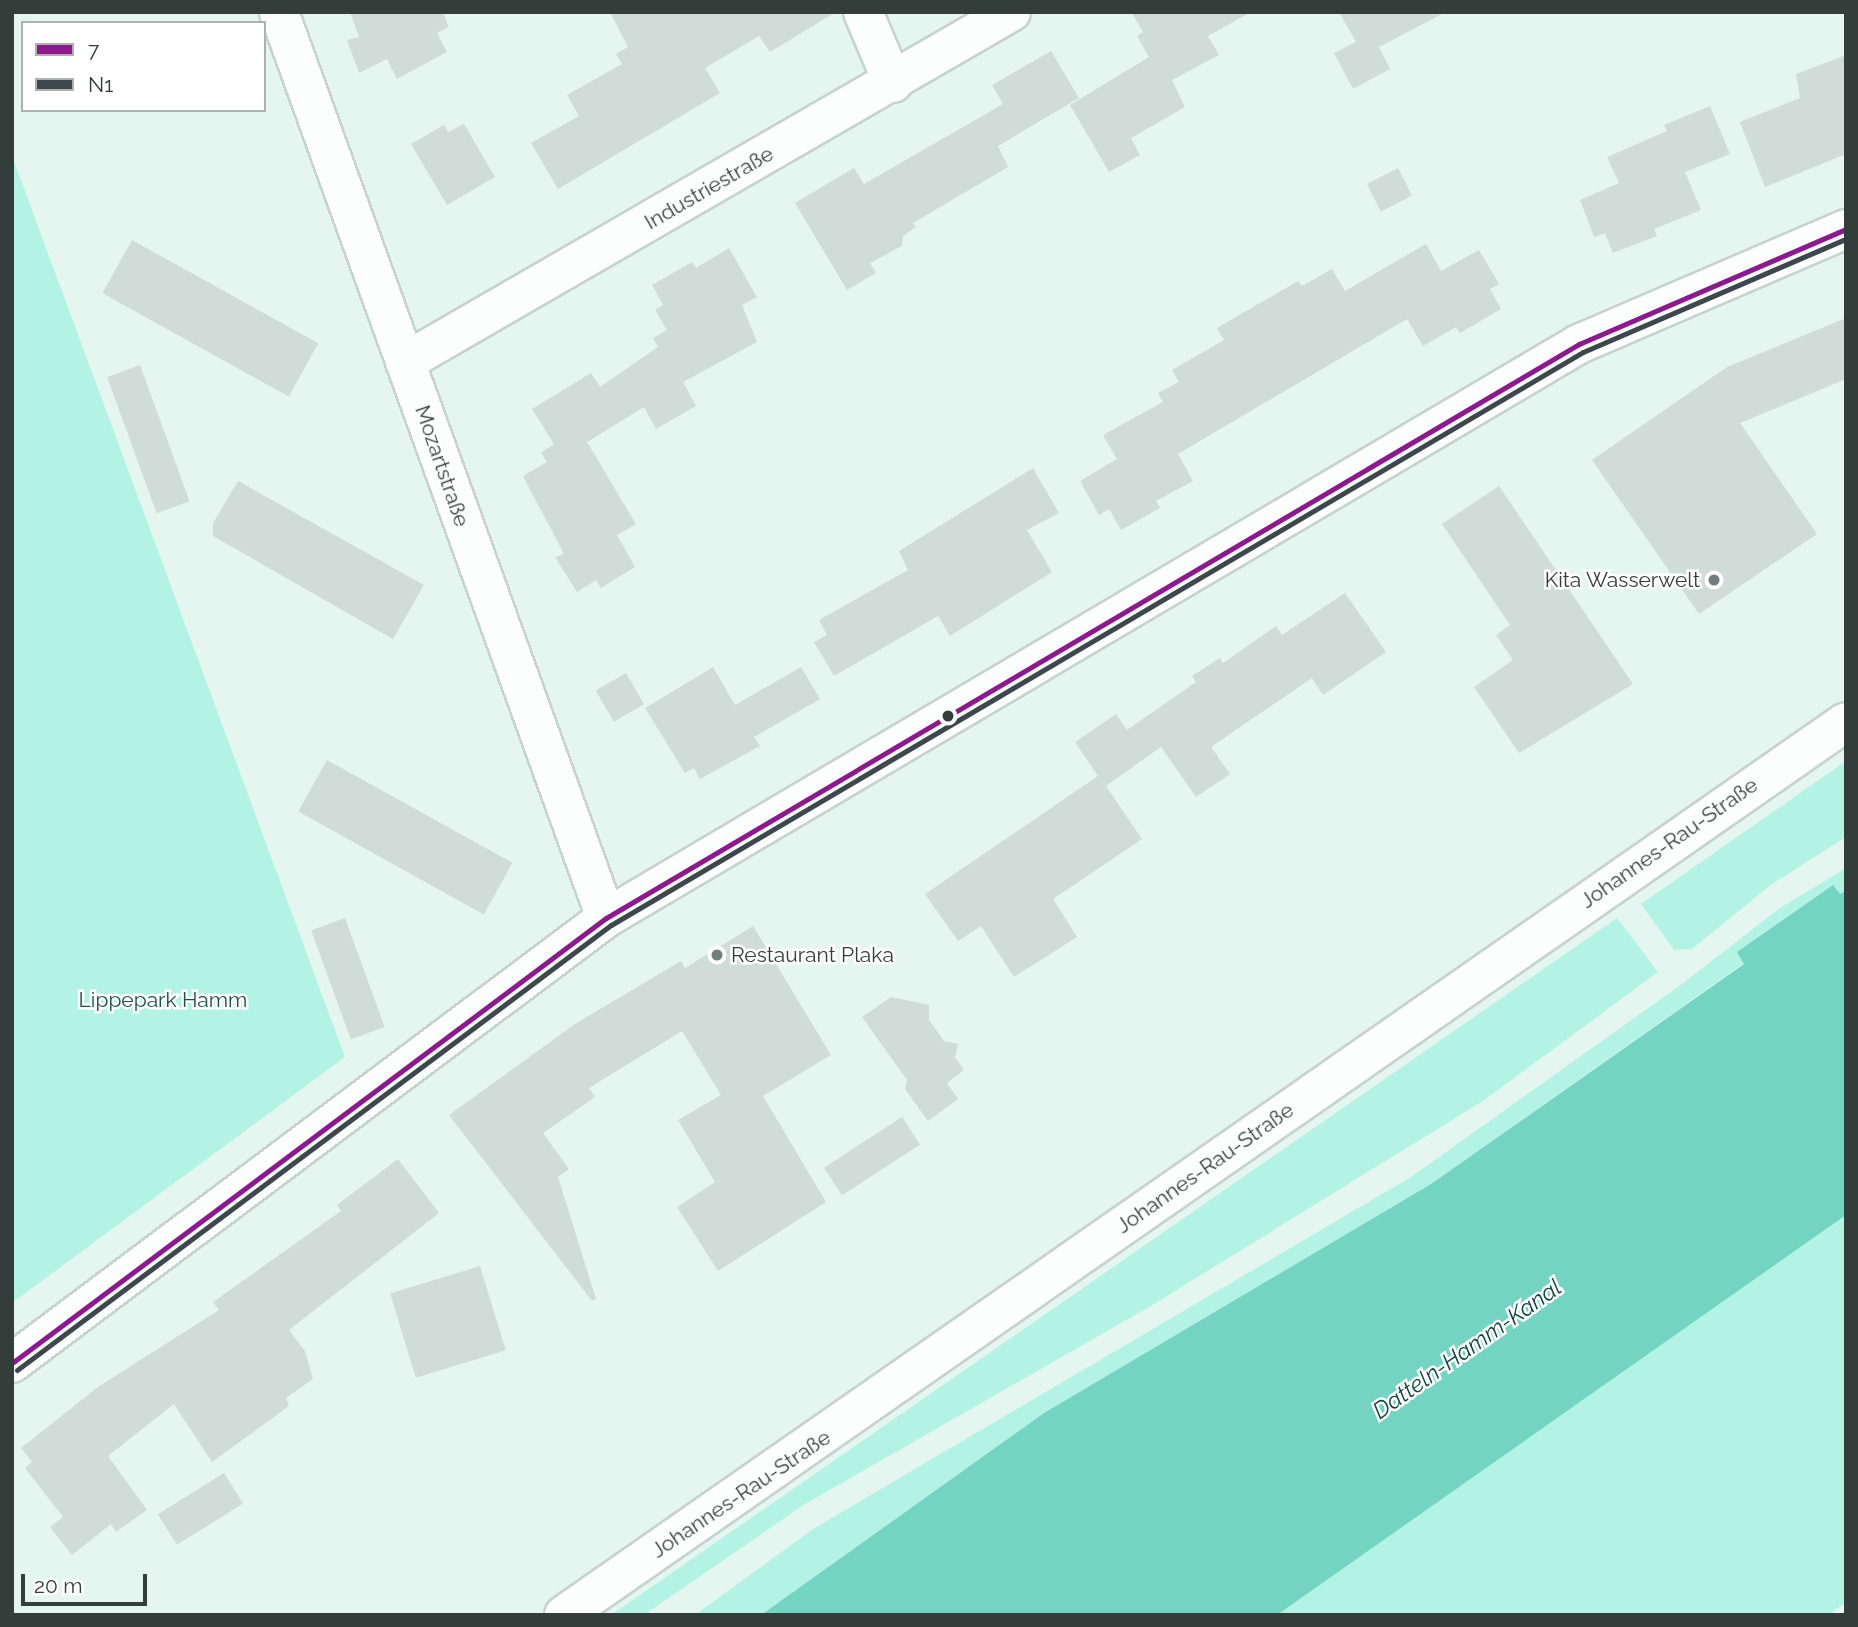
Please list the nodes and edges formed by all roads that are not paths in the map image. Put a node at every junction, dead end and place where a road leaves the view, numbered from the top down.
1 (279, 12) edge
2 (863, 12) edge
3 (1011, 12) edge
4 (893, 83) junction
5 (1846, 229) edge
6 (405, 362) junction
7 (1846, 722) edge
8 (606, 918) junction
9 (12, 1363) edge
10 (564, 1615) edge

1 - 6 street, Mozartstraße
2 - 4 street
3 - 4 street, Industriestraße
4 - 6 street, Industriestraße
5 - 8 street
6 - 8 street, Mozartstraße
7 - 10 street, Johannes-Rau-Straße
8 - 9 street

